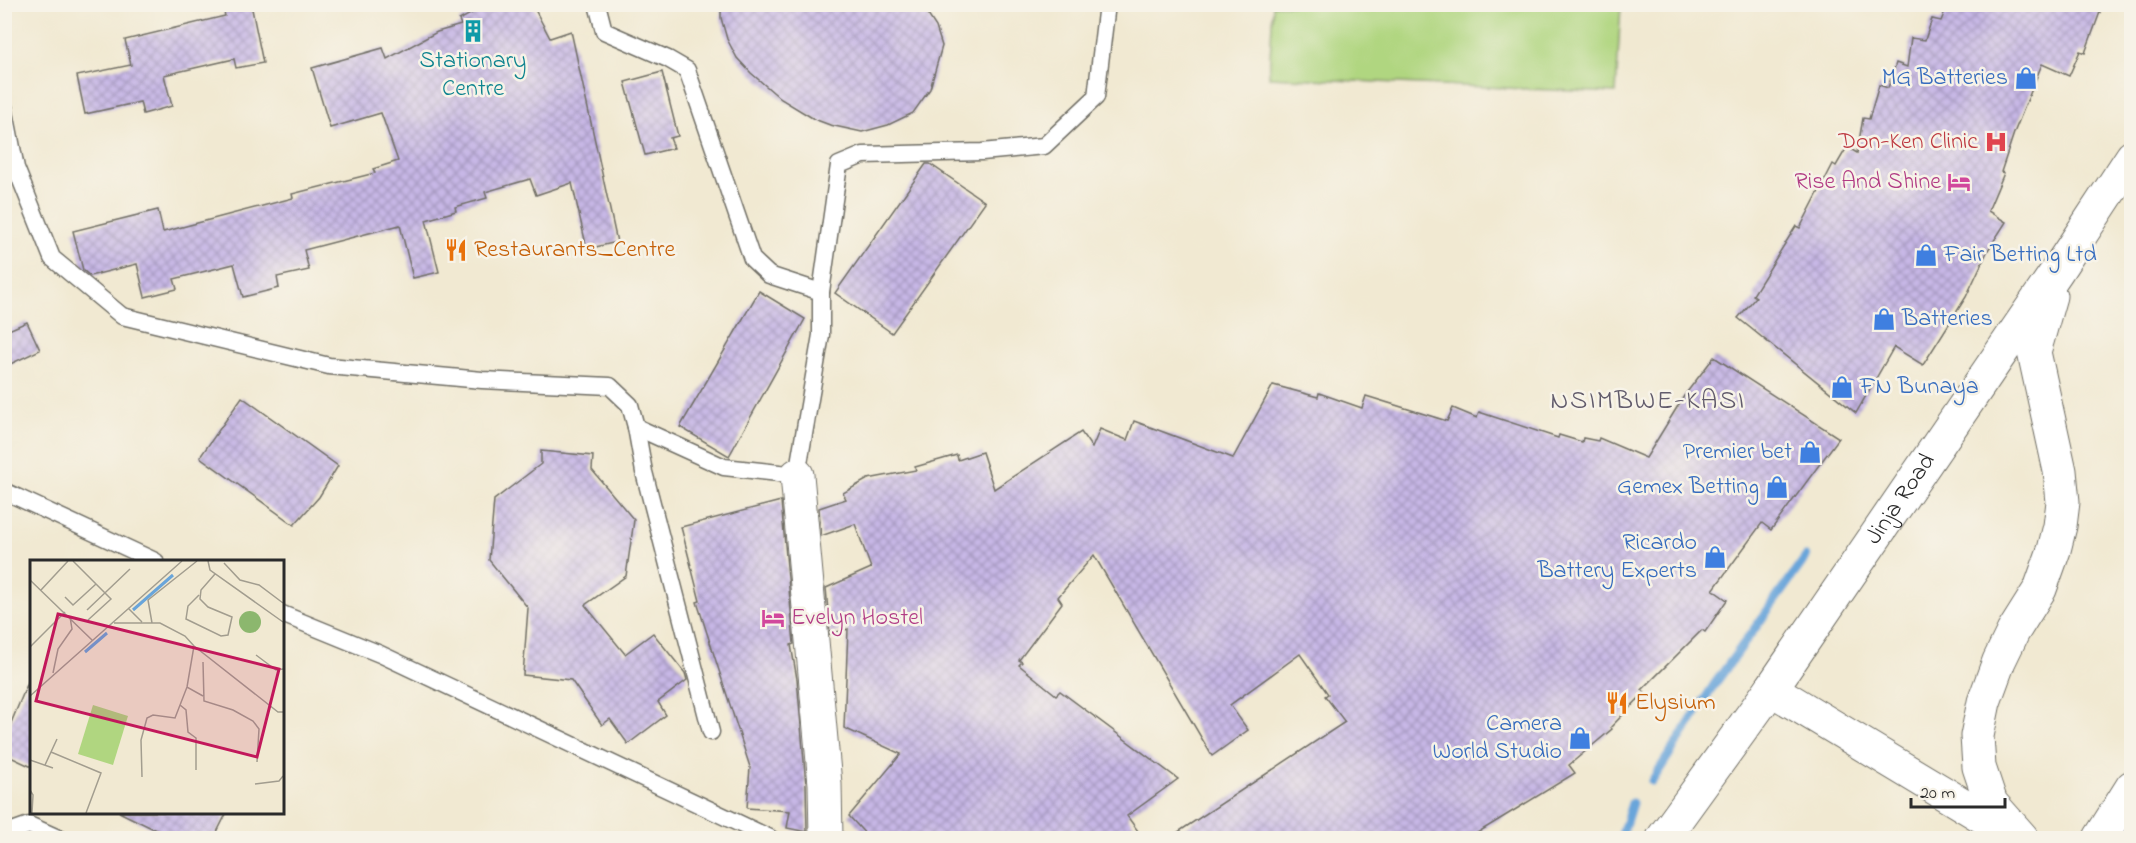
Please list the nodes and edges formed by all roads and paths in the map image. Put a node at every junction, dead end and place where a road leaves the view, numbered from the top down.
1 (597, 4) edge
2 (1107, 4) edge
3 (4, 107) edge
4 (2132, 157) edge
5 (2057, 271) junction
6 (821, 292) junction
7 (636, 427) junction
8 (797, 475) junction
9 (4, 491) edge
10 (153, 560) edge
11 (284, 615) edge
12 (1770, 689) junction
13 (711, 732) dead end
14 (2132, 787) edge
15 (29, 832) edge
16 (4, 834) edge
17 (58, 838) edge
18 (770, 838) edge
19 (826, 838) edge
20 (1663, 838) edge
21 (2021, 838) edge
22 (2100, 838) edge

1 - 6 lane
2 - 6 lane
3 - 7 lane
4 - 5 main road, Jinja Road
5 - 12 main road, Jinja Road
5 - 21 main road
6 - 8 lane
7 - 8 lane
7 - 13 lane
8 - 19 main road
9 - 10 lane
11 - 18 lane
12 - 20 main road, Jinja Road
12 - 21 main road
14 - 22 main road
15 - 16 lane
15 - 17 lane

